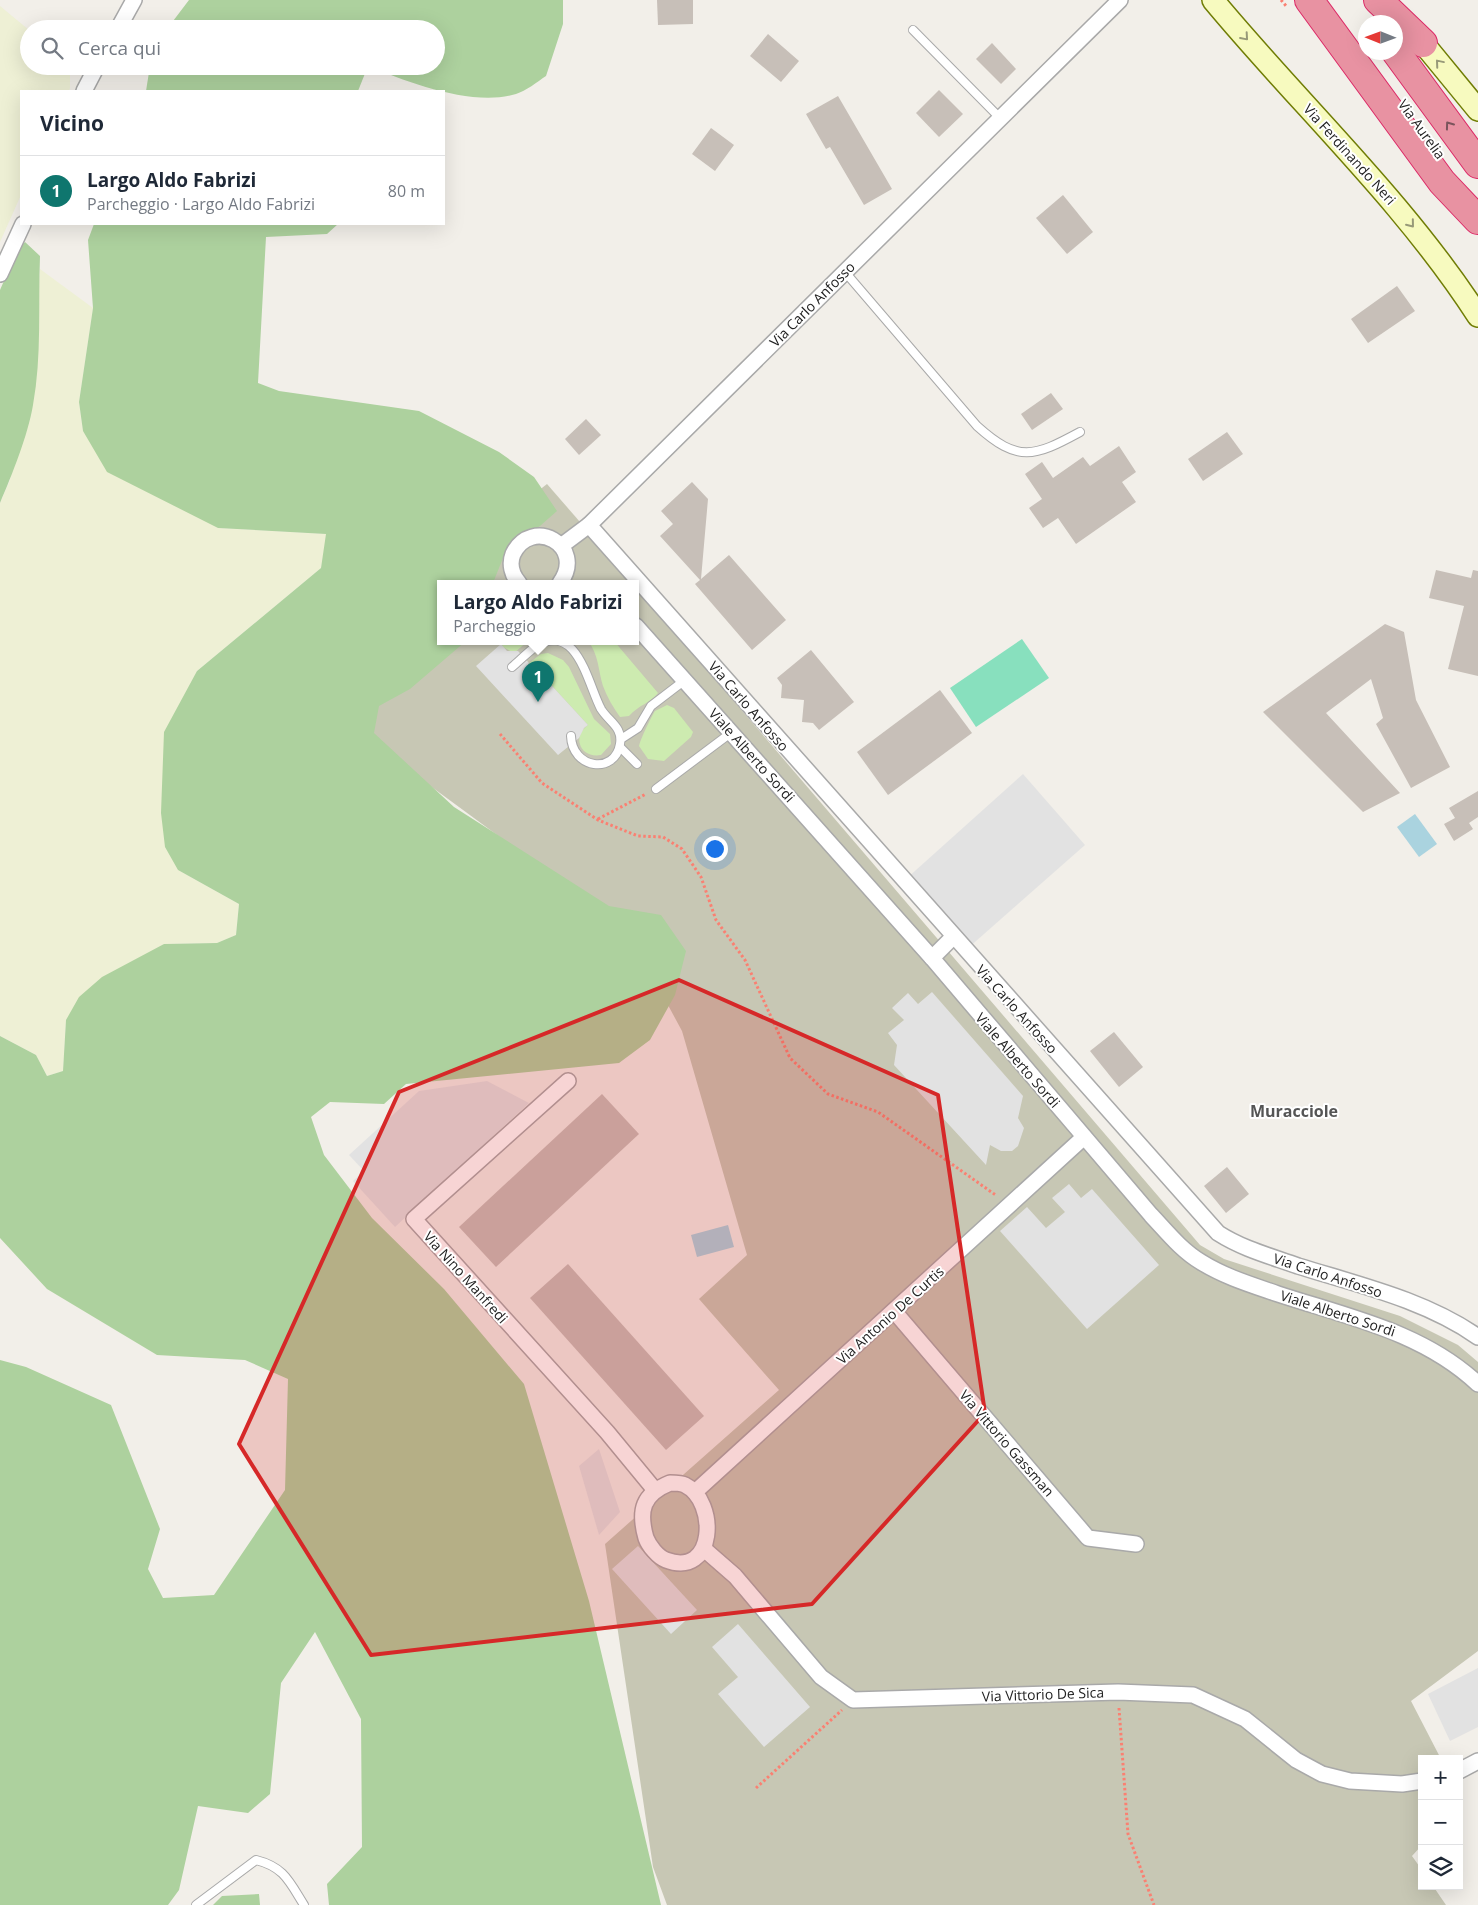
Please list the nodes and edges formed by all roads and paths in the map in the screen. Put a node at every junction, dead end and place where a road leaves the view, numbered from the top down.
1 (134, 0) edge
2 (1120, 0) edge
3 (1214, 0) edge
4 (1309, 0) edge
5 (1328, 0) edge
6 (1358, 0) edge
7 (1378, 0) edge
8 (1369, 15) edge
9 (123, 20) edge
10 (913, 30) dead end
11 (1358, 41) edge
12 (1423, 43) joint
13 (1372, 60) edge
14 (1402, 60) edge
15 (92, 75) edge
16 (85, 90) edge
17 (1478, 110) edge
18 (1000, 118) junction
19 (1478, 164) edge
20 (1478, 206) edge
21 (1478, 220) edge
22 (23, 225) edge
23 (845, 272) junction
24 (0, 274) edge
25 (1478, 316) edge
26 (1080, 432) dead end
27 (589, 525) junction
28 (561, 546) junction
29 (517, 580) edge
30 (562, 580) edge
31 (638, 580) edge
32 (639, 581) edge
33 (639, 629) edge
34 (539, 645) edge
35 (566, 645) edge
36 (512, 667) dead end
37 (685, 680) junction
38 (732, 732) junction
39 (500, 734) dead end
40 (572, 736) dead end
41 (620, 743) junction
42 (638, 764) dead end
43 (656, 789) joint
44 (598, 820) junction
45 (954, 937) junction
46 (932, 958) junction
47 (568, 1081) dead end
48 (1084, 1137) junction
49 (1010, 1205) junction
50 (894, 1311) junction
51 (1478, 1337) edge
52 (1478, 1384) edge
53 (654, 1489) junction
54 (695, 1492) junction
55 (1136, 1544) dead end
56 (704, 1549) junction
57 (1118, 1692) junction
58 (853, 1700) junction
59 (1478, 1761) edge
60 (1463, 1769) edge
61 (1418, 1782) edge
62 (756, 1788) dead end
63 (196, 1905) edge
64 (304, 1905) edge
65 (1154, 1905) edge

1 - 9 street
2 - 18 street, Via Carlo Anfosso
3 -> 25 street, Via Ferdinando Neri
4 - 21 highway
5 - 11 highway, Via Aurelia
6 - 8 highway
7 - 12 highway
10 - 18 lane
17 -> 12 street
13 - 20 highway, Via Aurelia
19 -> 14 highway, Via Aurelia
15 - 16 street
18 - 23 street, Via Carlo Anfosso
22 - 24 street
23 - 26 lane
23 - 27 street, Via Carlo Anfosso
27 - 28 street
27 - 31 street, Via Carlo Anfosso
28 - 29 street
28 - 30 street
32 - 45 street, Via Carlo Anfosso
33 - 37 street, Viale Alberto Sordi
34 - 36 lane
35 - 41 lane
37 - 38 street, Viale Alberto Sordi
37 - 41 lane
38 - 43 lane
38 - 46 street, Viale Alberto Sordi
39 - 44 path
40 - 41 lane
41 - 42 lane
43 - 44 path
44 - 49 path
45 - 46 street
45 - 51 street, Via Carlo Anfosso
46 - 48 street, Viale Alberto Sordi
47 - 53 street, Via Nino Manfredi
48 - 49 street, Via Antonio De Curtis
48 - 52 street, Viale Alberto Sordi
49 - 50 street, Via Antonio De Curtis
50 - 54 street, Via Antonio De Curtis
50 - 55 street, Via Vittorio Gassman
53 - 54 street
53 - 56 street
54 - 56 street
56 - 58 street
57 - 58 street, Via Vittorio De Sica
57 - 61 street, Via Vittorio De Sica
57 - 65 path
58 - 62 path
59 - 60 street
63 - 64 lane

